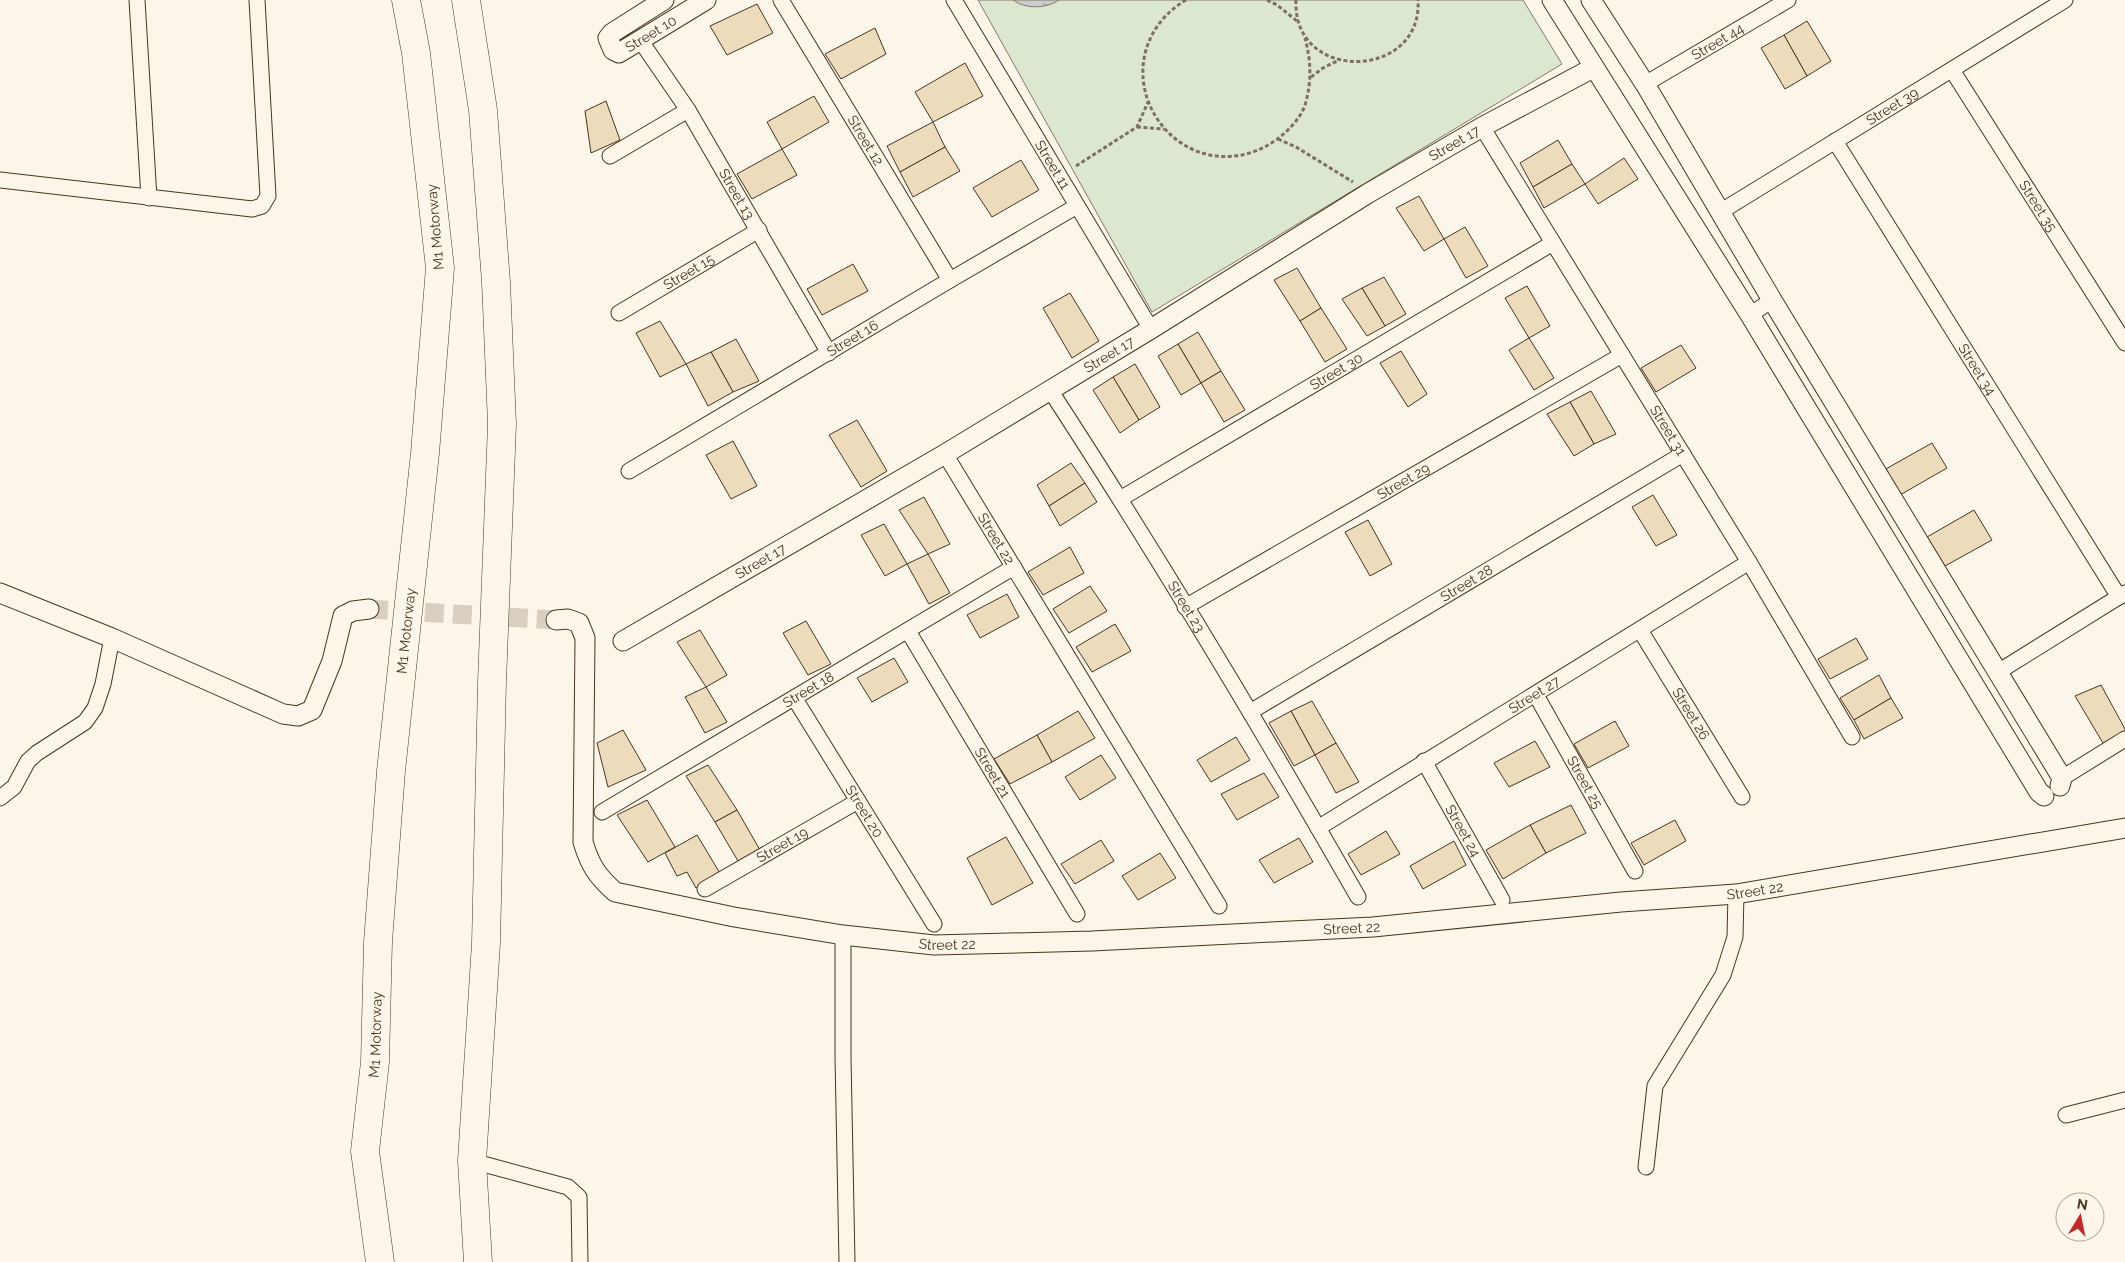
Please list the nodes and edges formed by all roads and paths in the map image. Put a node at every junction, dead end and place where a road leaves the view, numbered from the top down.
1 (137, 0) edge
2 (257, 0) edge
3 (406, 0) edge
4 (466, 0) edge
5 (664, 0) edge
6 (706, 0) edge
7 (781, 0) edge
8 (954, 0) edge
9 (1186, 0) edge
10 (1267, 0) edge
11 (1296, 0) edge
12 (1418, 0) edge
13 (1552, 0) edge
14 (1591, 0) edge
15 (1788, 0) edge
16 (2065, 0) edge
17 (1298, 21) junction
18 (1305, 38) junction
19 (640, 40) junction
20 (1339, 60) junction
21 (1594, 68) junction
22 (1952, 70) junction
23 (1311, 78) junction
24 (1645, 84) junction
25 (1148, 102) junction
26 (688, 110) junction
27 (1137, 127) junction
28 (1482, 127) junction
29 (1164, 128) junction
30 (1278, 139) junction
31 (1836, 141) junction
32 (610, 156) dead end
33 (1076, 166) dead end
34 (1350, 179) dead end
35 (0, 180) edge
36 (149, 198) junction
37 (1077, 206) junction
38 (1720, 212) junction
39 (759, 230) junction
40 (1552, 243) junction
41 (950, 280) junction
42 (1772, 300) junction
43 (619, 313) dead end
44 (1750, 315) junction
45 (1152, 330) junction
46 (2125, 343) edge
47 (829, 353) junction
48 (1622, 355) junction
49 (1050, 390) junction
50 (945, 454) junction
51 (1683, 454) junction
52 (629, 471) dead end
53 (1120, 499) junction
54 (1749, 562) junction
55 (1014, 567) junction
56 (0, 593) edge
57 (2122, 595) edge
58 (1185, 607) junction
59 (369, 609) tunnel mouth
60 (556, 620) tunnel mouth
61 (1640, 630) junction
62 (908, 631) junction
63 (112, 638) junction
64 (623, 640) dead end
65 (1998, 672) junction
66 (1536, 695) junction
67 (795, 699) junction
68 (1250, 712) junction
69 (1852, 737) dead end
70 (2125, 739) edge
71 (1424, 762) junction
72 (2061, 782) junction
73 (2044, 796) joint
74 (1742, 797) dead end
75 (0, 798) edge
76 (858, 801) junction
77 (602, 812) dead end
78 (1318, 828) junction
79 (2125, 828) edge
80 (1635, 870) dead end
81 (705, 889) dead end
82 (1736, 894) junction
83 (1358, 897) dead end
84 (1502, 900) dead end
85 (1219, 906) dead end
86 (1076, 914) dead end
87 (934, 924) dead end
88 (843, 936) junction
89 (2125, 1100) edge
90 (2066, 1115) dead end
91 (472, 1161) junction
92 (1646, 1167) dead end
93 (380, 1262) edge
94 (478, 1262) edge
95 (580, 1262) edge
96 (847, 1262) edge

1 - 36 street
2 - 36 street
3 - 93 highway, M1 Motorway
4 - 91 highway
5 - 19 street, Street 10
6 - 19 street, Street 10
7 - 41 street, Street 12
8 - 37 street, Street 11
9 - 25 path
10 - 17 path
11 - 17 path
12 - 20 path
13 - 21 street
14 - 24 street
15 - 24 street, Street 44
16 - 22 street, Street 39
17 - 18 path
18 - 20 path
18 - 23 path
19 - 26 street, Street 13
20 - 23 path
21 - 28 street, Street 17
21 - 44 street
22 - 31 street, Street 39
22 - 46 street, Street 35
23 - 30 path
24 - 38 street
25 - 27 path
25 - 29 path
26 - 32 street
26 - 39 street, Street 13
27 - 29 path
27 - 33 path
28 - 40 street, Street 31
28 - 45 street, Street 17
29 - 30 path
30 - 34 path
31 - 38 street, Street 39
31 - 57 street, Street 34
35 - 36 street
37 - 41 street, Street 16
37 - 45 street, Street 11
38 - 42 street
39 - 43 street, Street 15
39 - 47 street, Street 13
40 - 48 street, Street 31
40 - 53 street, Street 30
41 - 47 street, Street 16
42 - 44 street
42 - 65 street
44 - 73 street
45 - 49 street, Street 17
47 - 52 street, Street 16
48 - 51 street, Street 31
48 - 58 street, Street 29
49 - 50 street, Street 17
49 - 53 street, Street 23
50 - 55 street, Street 22
50 - 64 street, Street 17
51 - 54 street, Street 31
51 - 68 street, Street 28
53 - 58 street, Street 23
54 - 61 street, Street 27
54 - 69 street, Street 31
55 - 62 street, Street 18
55 - 85 street, Street 22
56 - 63 street
57 - 65 street
58 - 68 street, Street 23
59 - 63 street
60 - 88 street, Street 22
61 - 66 street, Street 27
61 - 74 street, Street 26
62 - 67 street, Street 18
62 - 86 street, Street 21
63 - 75 street
65 - 72 street
66 - 71 street, Street 27
66 - 80 street, Street 25
67 - 76 street, Street 20
67 - 77 street, Street 18
68 - 78 street, Street 23
70 - 72 street
71 - 78 street, Street 27
71 - 84 street, Street 24
72 - 73 street
76 - 81 street, Street 19
76 - 87 street, Street 20
78 - 83 street, Street 23
79 - 82 street, Street 22
82 - 88 street, Street 22
82 - 92 street
88 - 96 street
89 - 90 street
91 - 94 highway
91 - 95 street

